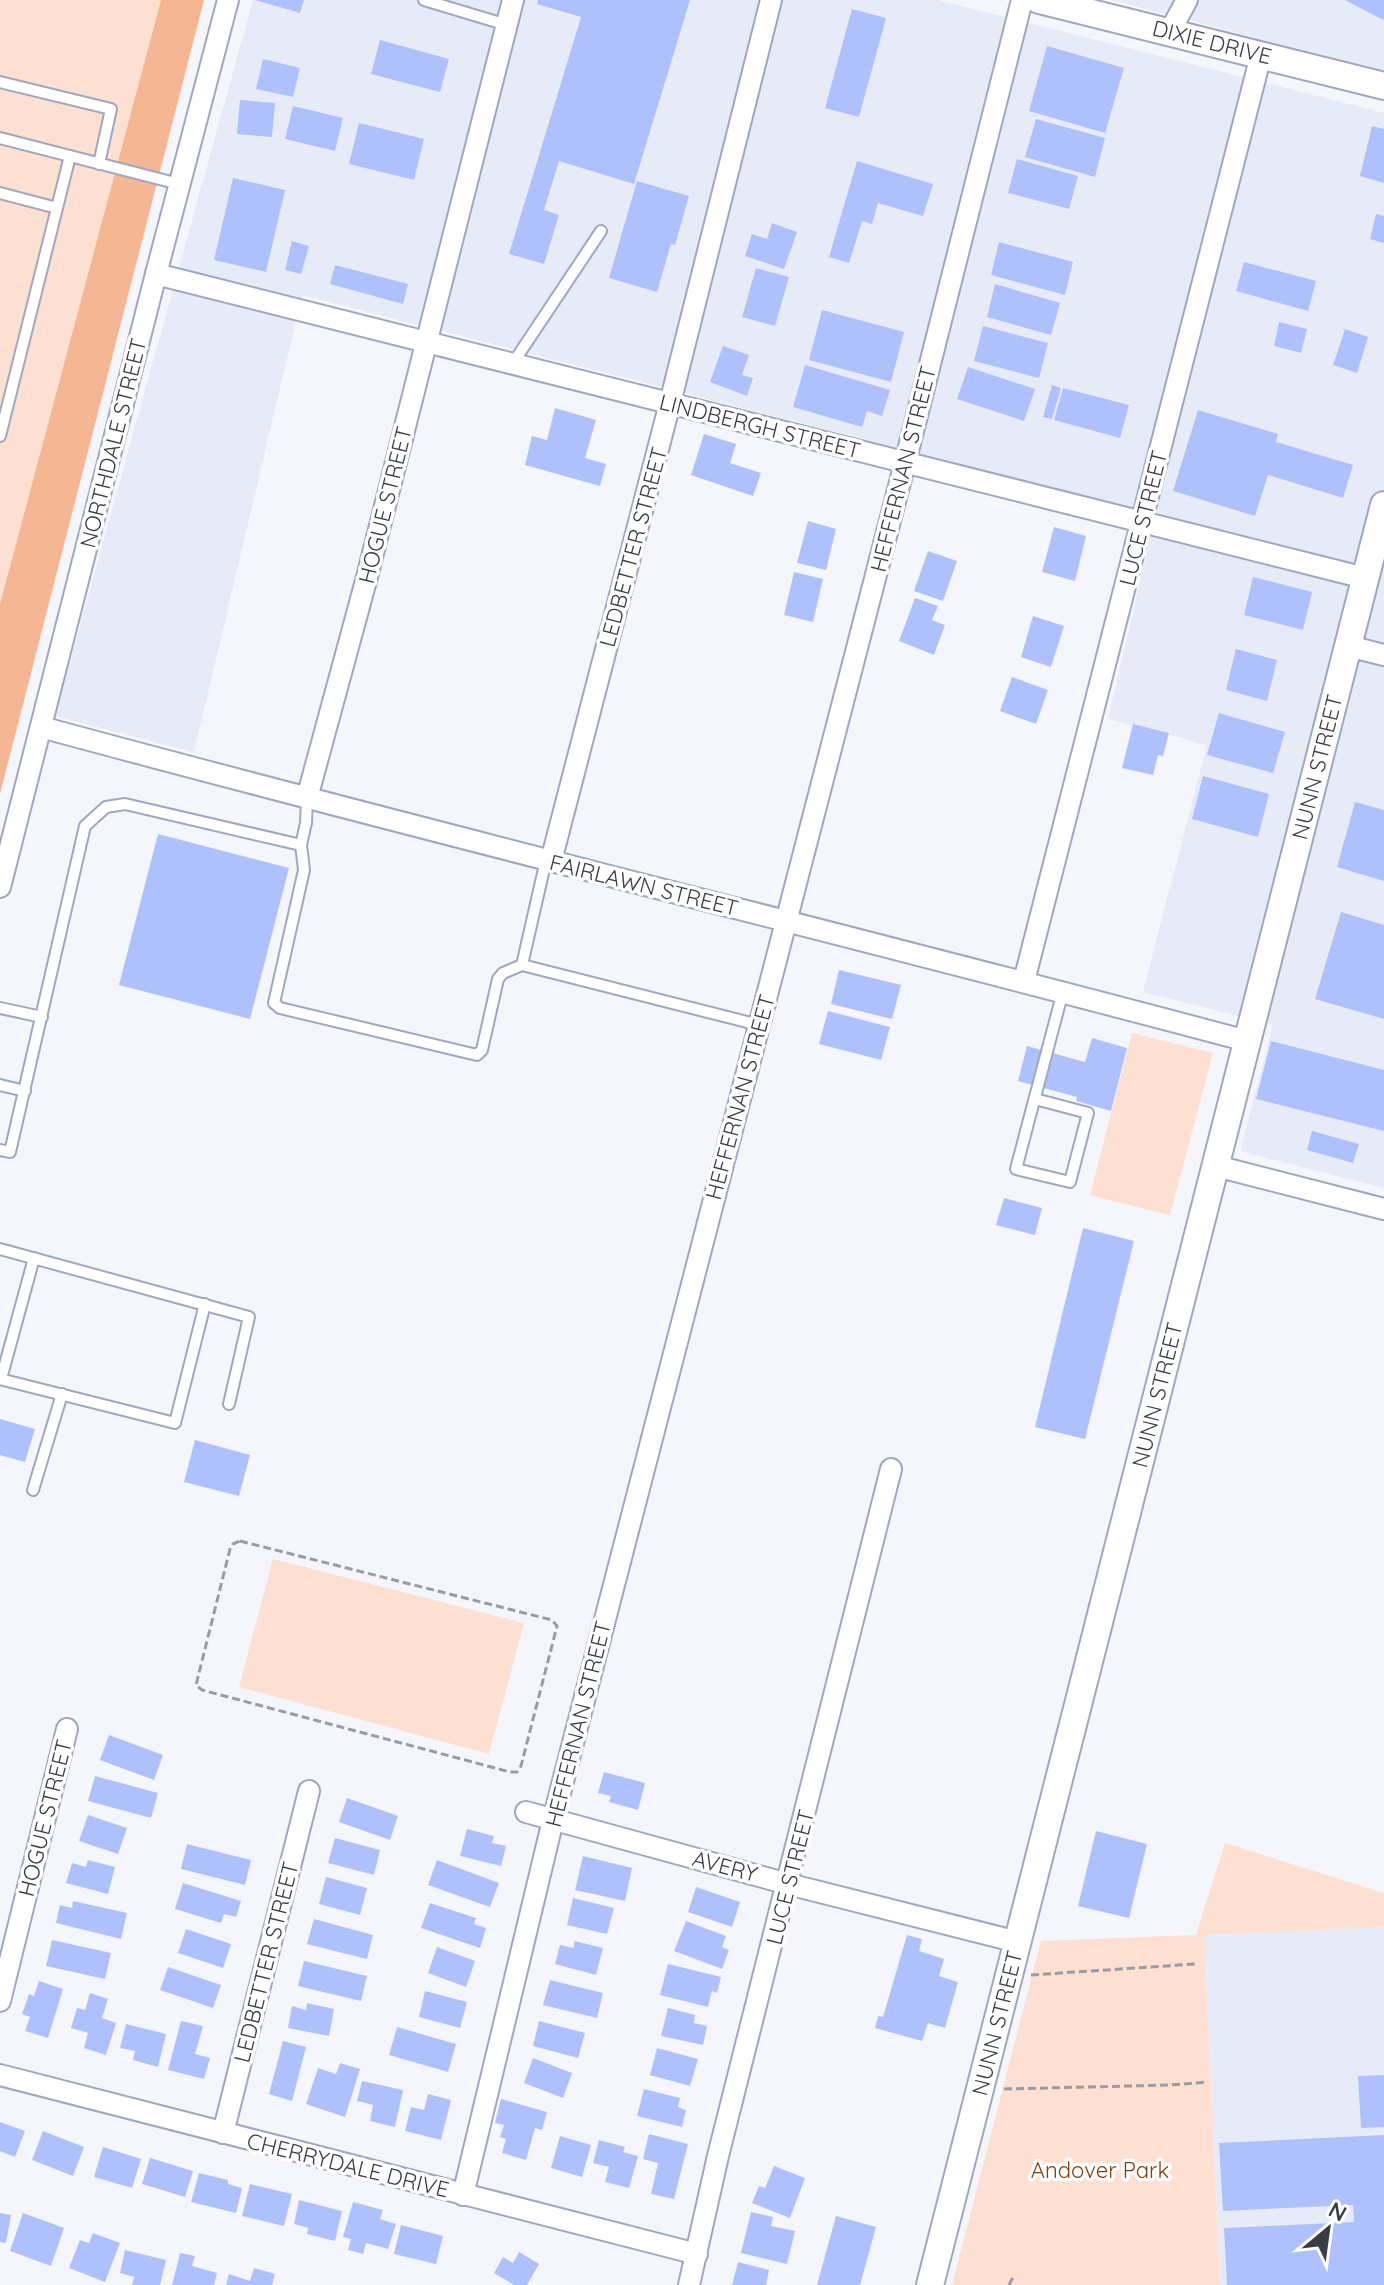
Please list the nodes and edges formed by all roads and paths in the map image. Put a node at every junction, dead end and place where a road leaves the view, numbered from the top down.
1 (228, 0) edge
2 (424, 0) edge
3 (513, 0) edge
4 (771, 0) edge
5 (1022, 0) edge
6 (1039, 0) edge
7 (1187, 0) edge
8 (507, 25) junction
9 (1170, 31) junction
10 (1261, 55) junction
11 (1382, 81) edge
12 (0, 82) edge
13 (0, 138) edge
14 (70, 156) junction
15 (99, 164) junction
16 (179, 184) junction
17 (0, 193) edge
18 (57, 208) junction
19 (601, 231) dead end
20 (156, 274) junction
21 (426, 341) junction
22 (513, 363) junction
23 (670, 403) junction
24 (0, 436) edge
25 (905, 463) junction
26 (1384, 505) edge
27 (1142, 522) junction
28 (1381, 532) edge
29 (1365, 578) junction
30 (1348, 646) junction
31 (1384, 655) edge
32 (41, 727) junction
33 (307, 798) junction
34 (6, 836) edge
35 (301, 845) junction
36 (549, 861) junction
37 (0, 887) edge
38 (786, 922) junction
39 (522, 965) junction
40 (1024, 981) junction
41 (1063, 992) junction
42 (0, 1008) edge
43 (42, 1017) junction
44 (759, 1025) junction
45 (1247, 1041) junction
46 (0, 1085) edge
47 (25, 1091) junction
48 (1035, 1099) junction
49 (0, 1150) edge
50 (1216, 1166) junction
51 (1384, 1209) edge
52 (0, 1249) edge
53 (34, 1258) junction
54 (205, 1304) junction
55 (0, 1379) edge
56 (62, 1394) junction
57 (229, 1404) dead end
58 (891, 1469) dead end
59 (33, 1490) dead end
60 (240, 1541) joint
61 (67, 1729) dead end
62 (309, 1791) dead end
63 (526, 1812) dead end
64 (553, 1820) junction
65 (788, 1884) junction
66 (1018, 1942) junction
67 (1195, 1964) dead end
68 (1009, 1977) junction
69 (0, 2001) edge
70 (0, 2075) edge
71 (1208, 2082) dead end
72 (980, 2090) junction
73 (223, 2133) junction
74 (463, 2195) junction
75 (697, 2254) junction
76 (1013, 2277) dead end
77 (689, 2285) edge
78 (930, 2285) edge
79 (1009, 2285) edge

1 - 16 street, NORTHDALE STREET
2 - 8 lane
3 - 8 street, HOGUE STREET
4 - 23 street, LEDBETTER STREET
5 - 25 street, HEFFERNAN STREET
6 - 9 street, DIXIE DRIVE
7 - 9 street
8 - 21 street, HOGUE STREET
9 - 10 street, DIXIE DRIVE
10 - 11 street, DIXIE DRIVE
10 - 27 street, LUCE STREET
12 - 15 lane
13 - 14 lane
14 - 15 lane
14 - 18 lane
15 - 16 lane
16 - 20 street, NORTHDALE STREET
17 - 18 lane
18 - 24 lane
19 - 22 lane
20 - 21 street, LINDBERGH STREET
20 - 32 street, NORTHDALE STREET
21 - 22 street, LINDBERGH STREET
21 - 33 street, HOGUE STREET
22 - 23 street, LINDBERGH STREET
23 - 25 street, LINDBERGH STREET
23 - 36 street, LEDBETTER STREET
25 - 27 street, LINDBERGH STREET
25 - 38 street, HEFFERNAN STREET
26 - 28 street, NUNN STREET
27 - 29 street, LINDBERGH STREET
27 - 40 street, LUCE STREET
28 - 29 street, NUNN STREET
29 - 30 street, NUNN STREET
30 - 31 street
30 - 45 street, NUNN STREET
32 - 33 street, FAIRLAWN STREET
32 - 34 street, NORTHDALE STREET
33 - 35 lane, HOGUE STREET
33 - 36 street, FAIRLAWN STREET
34 - 37 street, NORTHDALE STREET
35 - 39 lane, HOGUE STREET
35 - 43 lane
36 - 38 street, FAIRLAWN STREET
36 - 39 lane
38 - 40 street, FAIRLAWN STREET
38 - 44 street, HEFFERNAN STREET
39 - 44 lane
40 - 41 street, FAIRLAWN STREET
41 - 45 street, FAIRLAWN STREET
41 - 48 lane
42 - 43 lane
43 - 47 lane
44 - 64 street, HEFFERNAN STREET
45 - 50 street, NUNN STREET
46 - 47 lane
47 - 49 lane
48 - 48 lane
50 - 51 street
50 - 66 street, NUNN STREET
52 - 53 lane
53 - 54 lane
53 - 55 lane
54 - 56 lane
54 - 57 lane
55 - 56 lane
56 - 59 lane
58 - 65 street, LUCE STREET
60 - 60 path
61 - 69 street, HOGUE STREET
62 - 73 street, LEDBETTER STREET
63 - 64 street, AVERY
64 - 65 street, AVERY
64 - 74 street, HEFFERNAN STREET
65 - 66 street, AVERY
65 - 75 street, LUCE STREET
66 - 68 street, NUNN STREET
67 - 68 path
68 - 72 street, NUNN STREET
70 - 73 street, CHERRYDALE DRIVE
71 - 72 path
72 - 78 street, NUNN STREET
73 - 74 street, CHERRYDALE DRIVE
74 - 75 street, CHERRYDALE DRIVE
75 - 77 street, LUCE STREET
76 - 79 path

